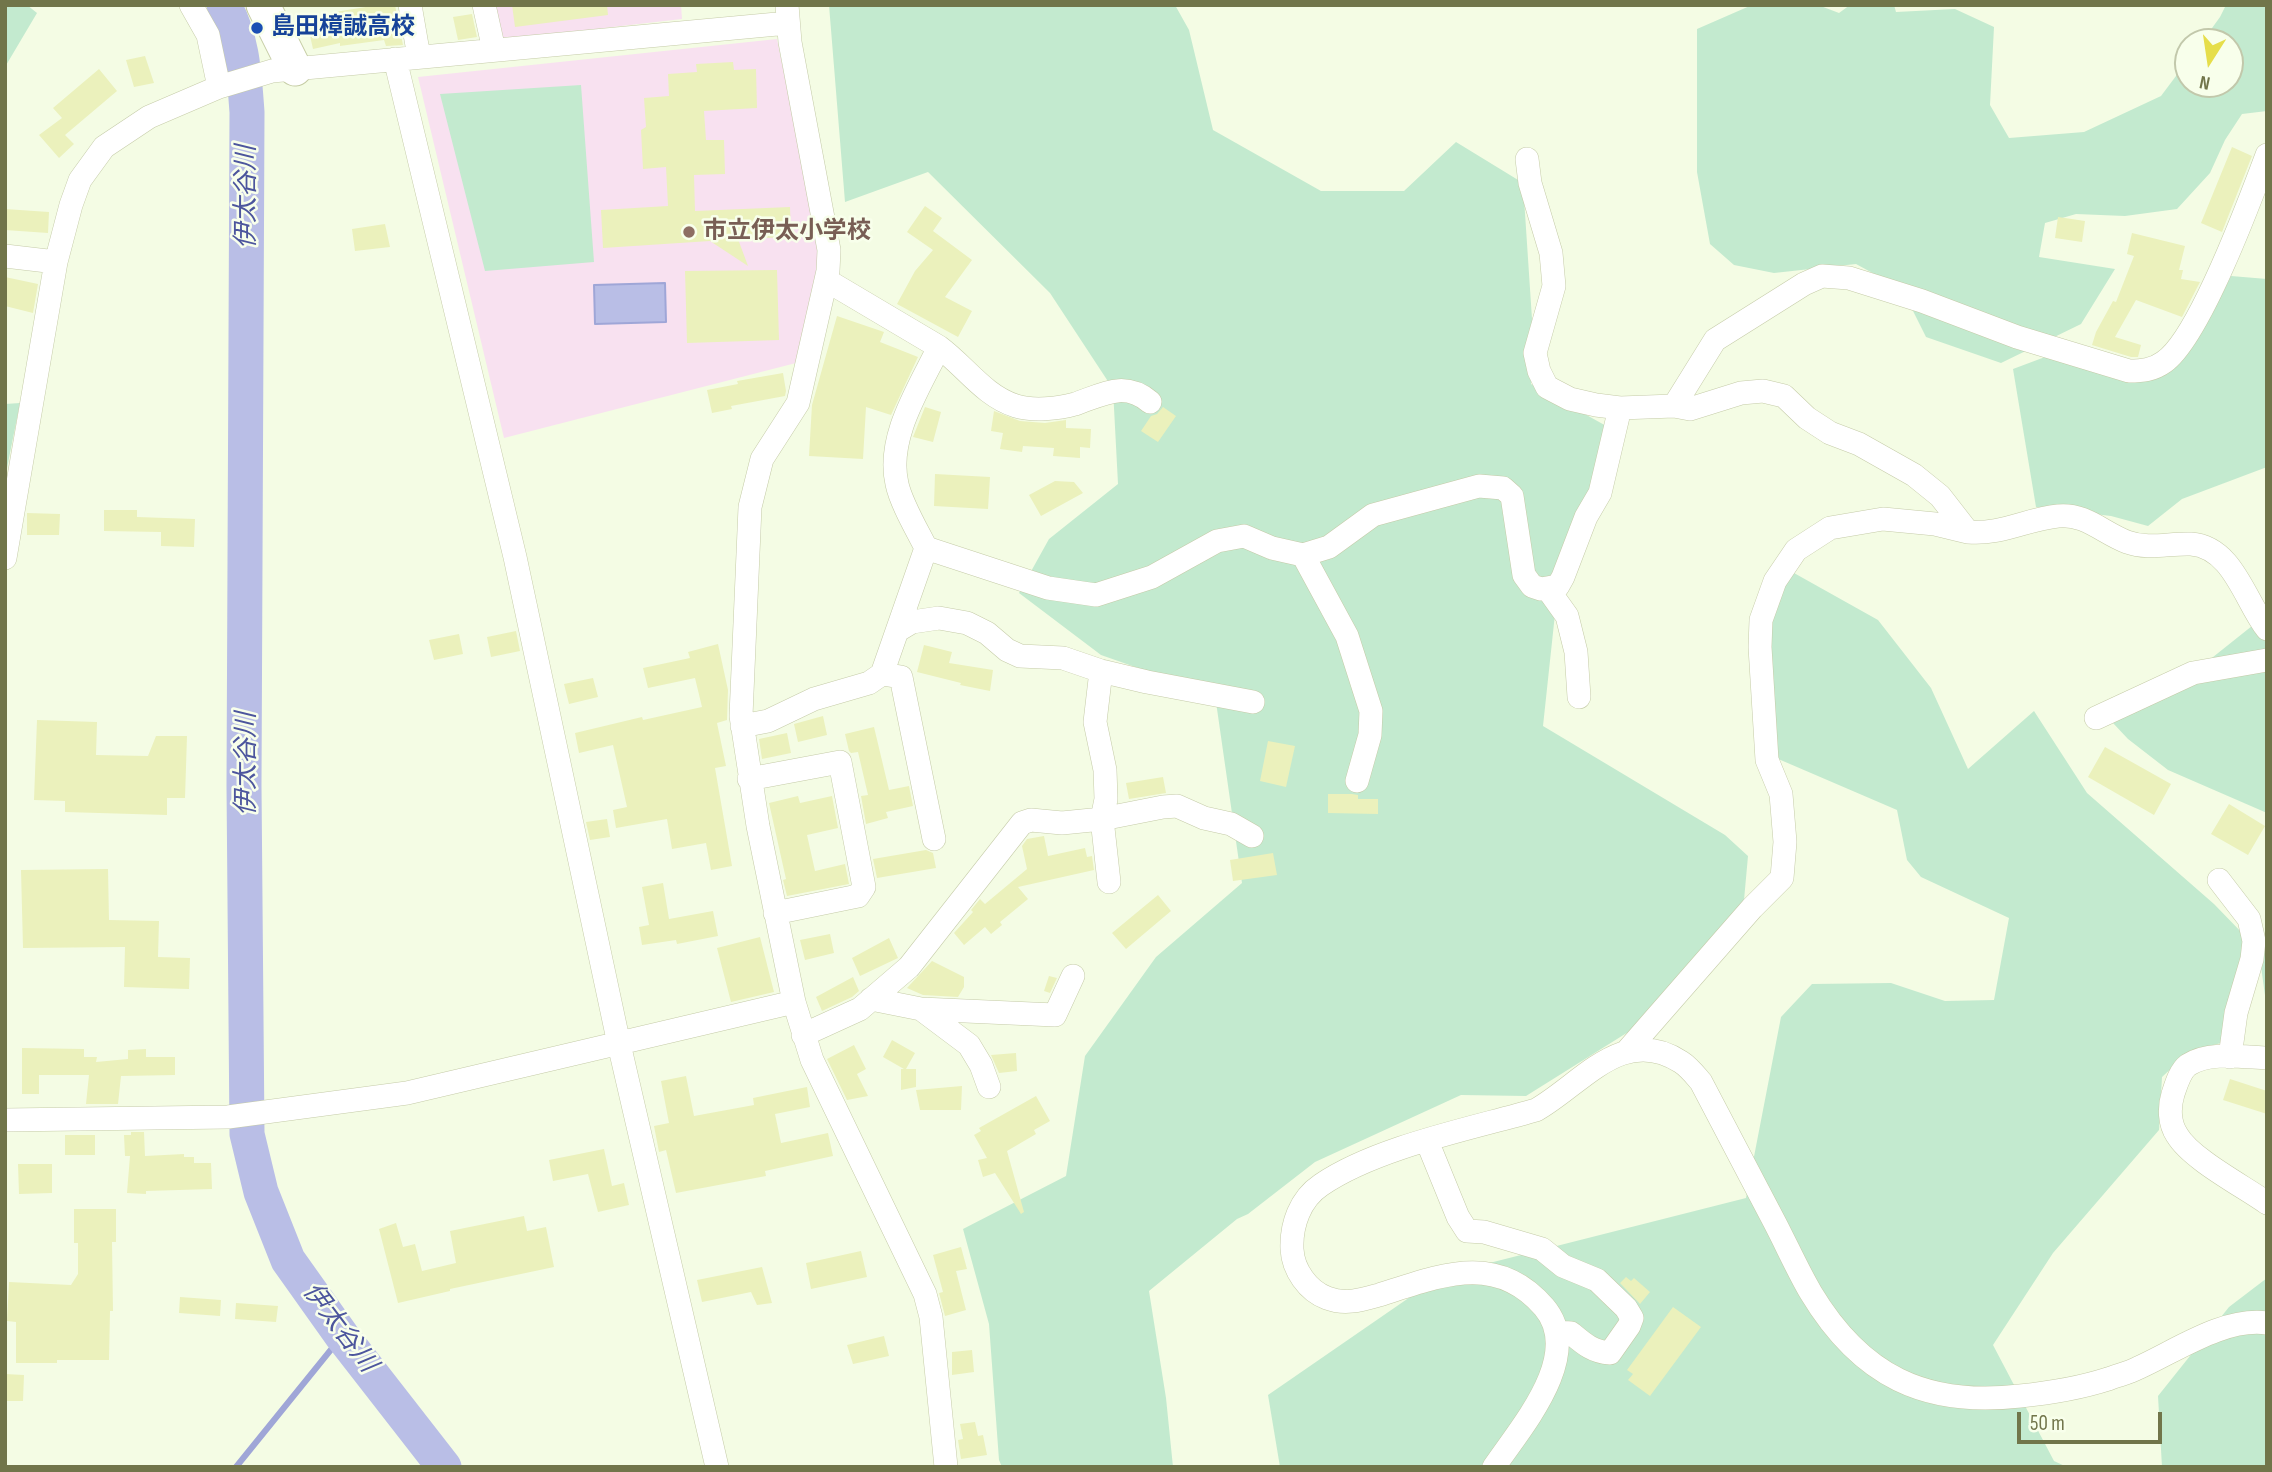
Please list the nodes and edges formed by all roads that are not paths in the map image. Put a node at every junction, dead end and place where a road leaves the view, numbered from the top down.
1 (191, 5) edge
2 (263, 5) edge
3 (410, 5) edge
4 (484, 5) edge
5 (788, 14) edge
6 (494, 50) junction
7 (419, 57) junction
8 (396, 59) junction
9 (279, 71) junction
10 (222, 86) junction
11 (2267, 155) edge
12 (1527, 159) dead end
13 (5, 256) edge
14 (56, 262) junction
15 (827, 280) junction
16 (939, 347) junction
17 (1150, 402) dead end
18 (1674, 406) junction
19 (1620, 408) junction
20 (1968, 532) junction
21 (926, 548) junction
22 (1303, 555) junction
23 (5, 558) edge
24 (1547, 588) junction
25 (2267, 629) edge
26 (897, 631) junction
27 (2267, 660) edge
28 (1101, 671) junction
29 (882, 674) junction
30 (1579, 697) dead end
31 (1253, 702) dead end
32 (2096, 718) dead end
33 (742, 726) junction
34 (749, 779) junction
35 (1357, 781) dead end
36 (1102, 819) junction
37 (1252, 836) dead end
38 (934, 839) dead end
39 (2219, 880) dead end
40 (1109, 882) dead end
41 (775, 913) junction
42 (1073, 976) dead end
43 (871, 999) junction
44 (794, 1002) junction
45 (921, 1009) junction
46 (803, 1035) junction
47 (619, 1044) junction
48 (1627, 1051) junction
49 (2230, 1057) junction
50 (2267, 1058) edge
51 (989, 1087) dead end
52 (5, 1120) edge
53 (1427, 1141) junction
54 (2267, 1203) edge
55 (2267, 1323) edge
56 (1558, 1332) junction
57 (717, 1467) edge
58 (946, 1467) edge
59 (1494, 1467) edge

1 - 10 street
2 - 9 street
3 - 7 street
4 - 6 street
5 - 6 street
5 - 15 street
6 - 7 street
7 - 8 street
8 - 9 street
8 - 47 street
9 - 10 street
10 - 14 street
11 - 18 street
12 - 19 street
13 - 14 street
14 - 23 street
15 - 16 street
15 - 33 street
16 - 17 street
16 - 21 street
18 - 19 street
18 - 20 street
19 - 24 street
20 - 25 street
20 - 48 street
21 - 22 street
21 - 26 street
22 - 24 street
22 - 35 street
24 - 30 street
26 - 28 street
26 - 29 street
27 - 32 street
28 - 31 street
28 - 36 street
29 - 33 street
29 - 38 street
33 - 34 street
34 - 41 street
34 - 41 street
36 - 37 street
36 - 40 street
36 - 43 street
39 - 49 street
41 - 44 street
42 - 45 street
43 - 45 street
43 - 46 street
44 - 46 street
44 - 47 street
45 - 51 street
46 - 58 street
47 - 52 street
47 - 57 street
48 - 53 street
48 - 55 street
49 - 50 street
49 - 54 street
53 - 56 street
53 - 56 street
56 - 59 street

